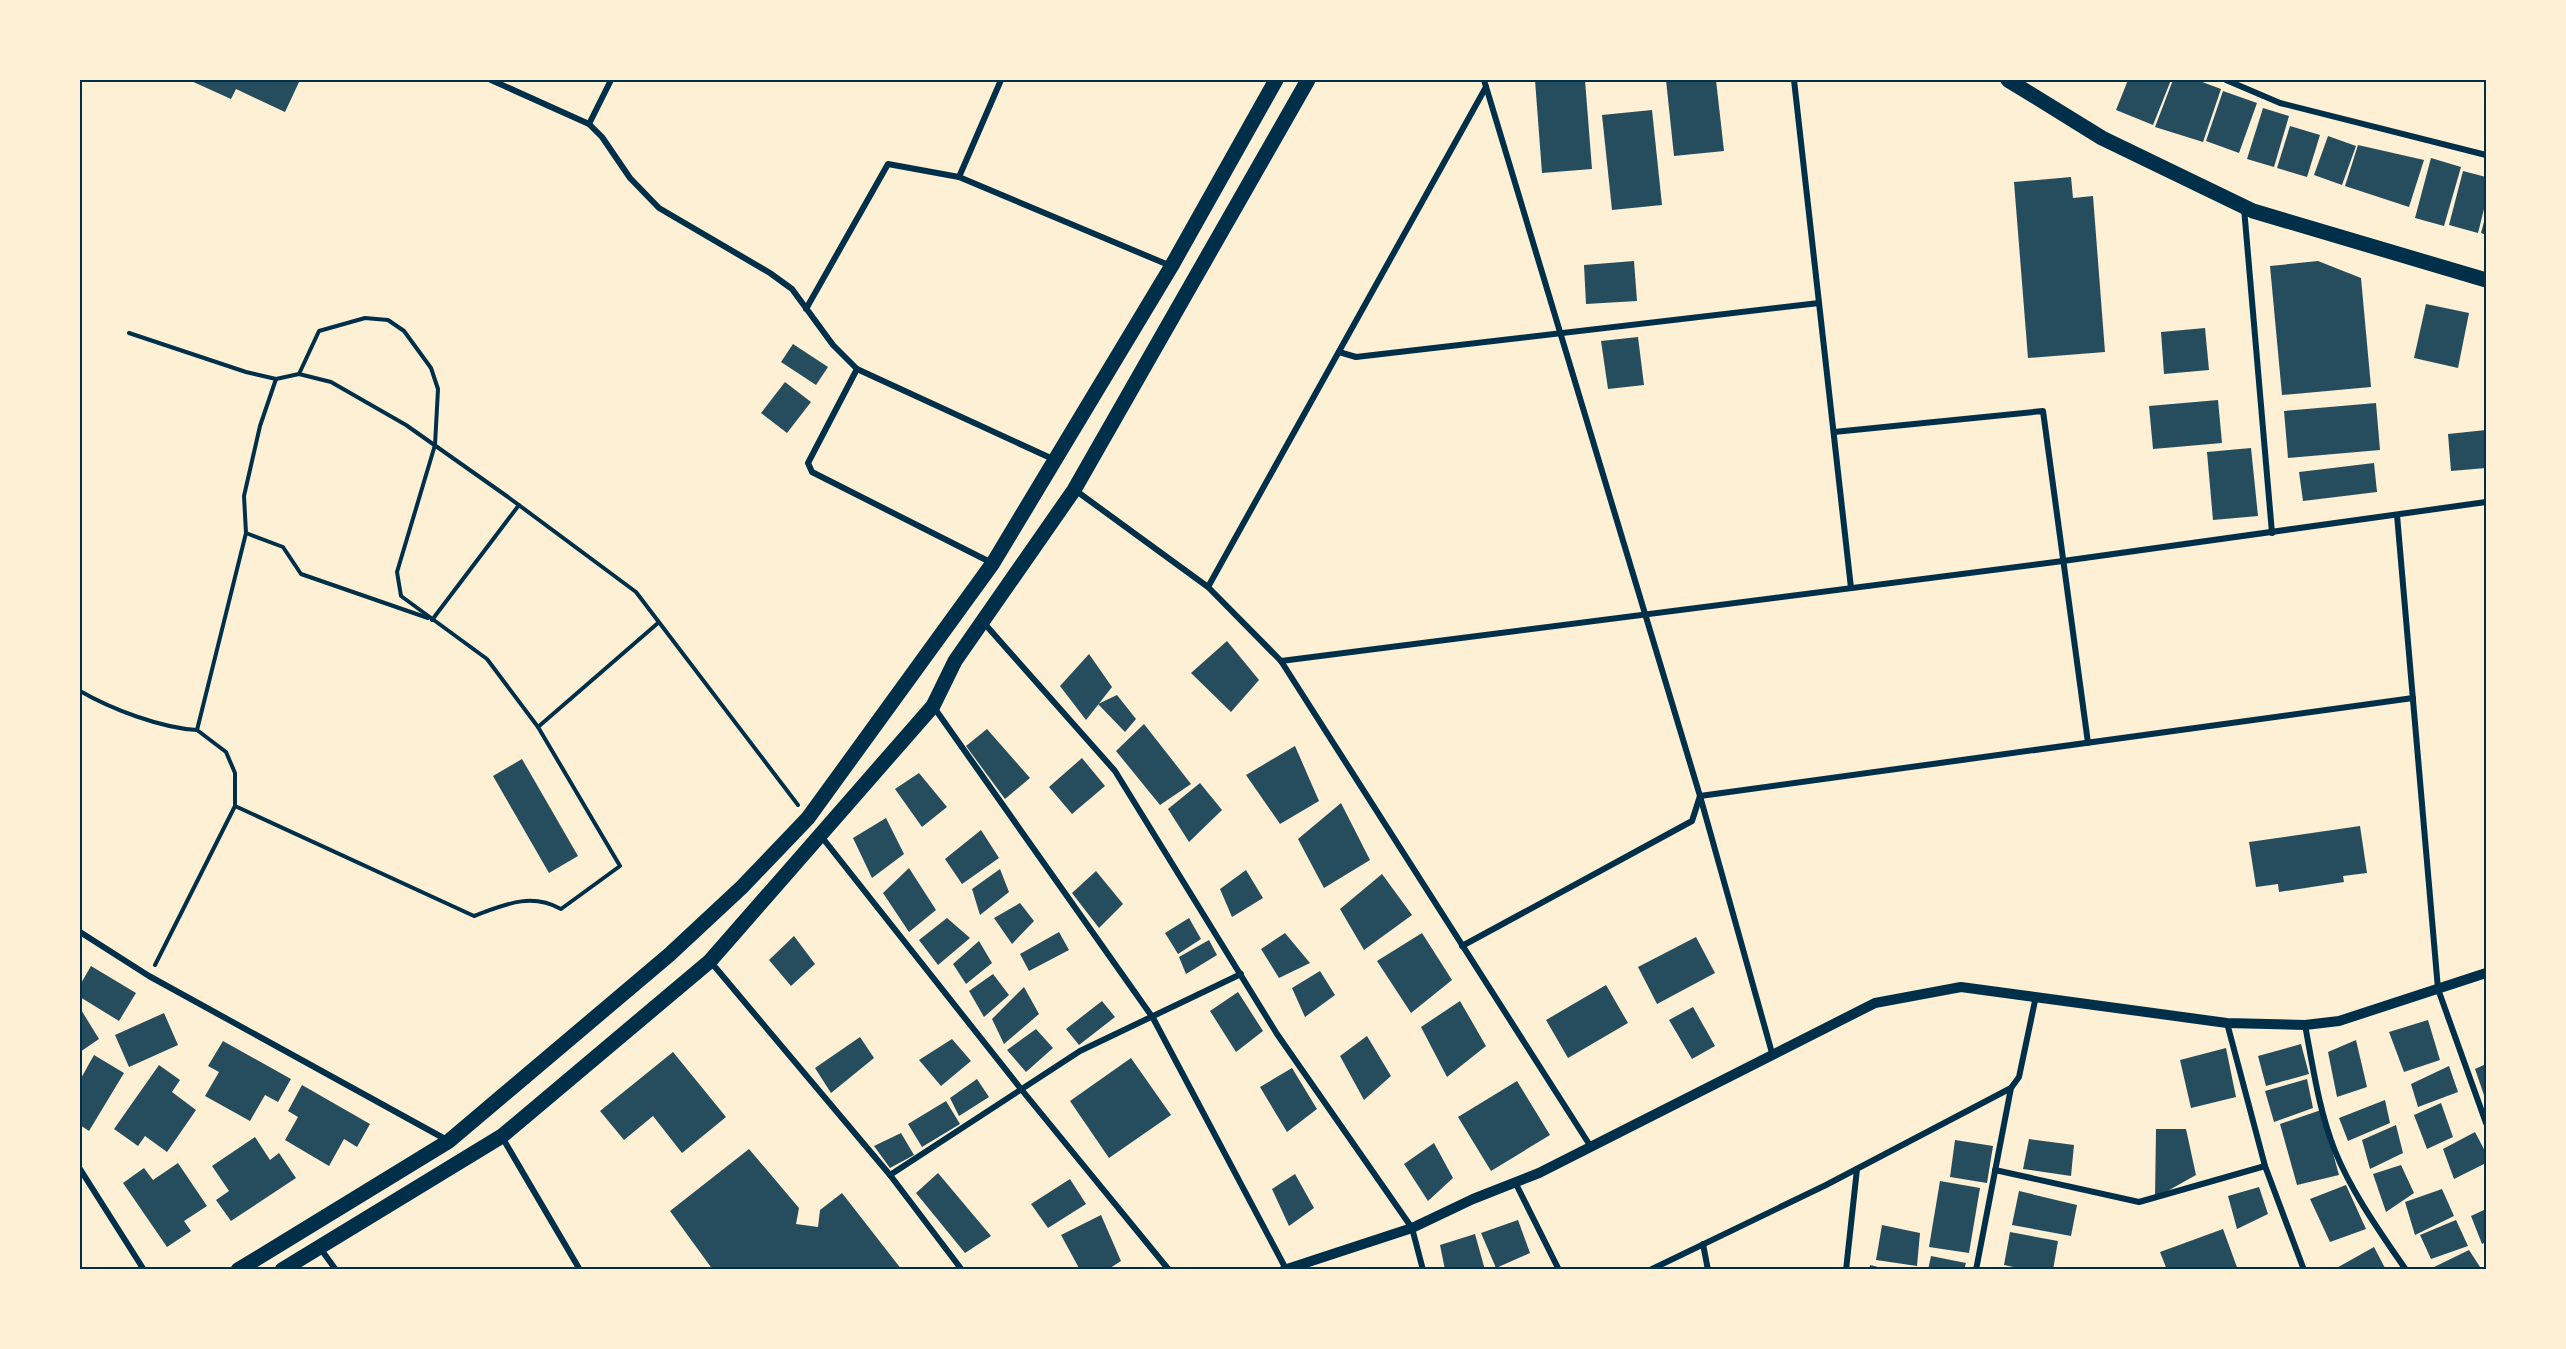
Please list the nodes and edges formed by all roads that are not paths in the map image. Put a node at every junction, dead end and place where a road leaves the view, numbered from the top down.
1 (491, 80) edge
2 (611, 80) edge
3 (1001, 80) edge
4 (1276, 80) edge
5 (1306, 80) edge
6 (1484, 80) edge
7 (1794, 80) edge
8 (2008, 80) edge
9 (2226, 80) edge
10 (1486, 87) junction
11 (589, 124) junction
12 (2487, 156) edge
13 (959, 177) junction
14 (2244, 207) junction
15 (1171, 267) junction
16 (2487, 280) edge
17 (1820, 303) junction
18 (806, 309) junction
19 (1560, 332) junction
20 (1339, 351) junction
21 (857, 369) junction
22 (1834, 432) junction
23 (1057, 461) junction
24 (1074, 490) junction
25 (2487, 502) edge
26 (2397, 515) junction
27 (2272, 533) junction
28 (2063, 561) junction
29 (993, 563) junction
30 (1208, 587) junction
31 (1851, 588) junction
32 (1645, 615) junction
33 (984, 623) junction
34 (1281, 661) junction
35 (2413, 698) junction
36 (933, 706) junction
37 (2088, 743) junction
38 (1700, 796) junction
39 (821, 835) junction
40 (80, 932) edge
41 (1462, 946) junction
42 (710, 961) junction
43 (2487, 973) edge
44 (1241, 974) junction
45 (2438, 989) junction
46 (2036, 995) junction
47 (1153, 1018) junction
48 (2227, 1023) junction
49 (2305, 1025) junction
50 (1772, 1053) junction
51 (2011, 1088) junction
52 (1021, 1089) junction
53 (2487, 1124) edge
54 (502, 1136) junction
55 (449, 1142) junction
56 (1591, 1147) junction
57 (2265, 1166) junction
58 (80, 1169) edge
59 (1857, 1169) junction
60 (1995, 1170) junction
61 (890, 1175) junction
62 (1515, 1182) junction
63 (1412, 1228) junction
64 (1703, 1244) junction
65 (320, 1247) junction
66 (144, 1269) edge
67 (238, 1269) edge
68 (282, 1269) edge
69 (336, 1269) edge
70 (580, 1269) edge
71 (963, 1269) edge
72 (1169, 1269) edge
73 (1285, 1269) edge
74 (1423, 1269) edge
75 (1559, 1269) edge
76 (1650, 1269) edge
77 (1708, 1269) edge
78 (1846, 1269) edge
79 (1976, 1269) edge
80 (2304, 1269) edge
81 (2406, 1269) edge

1 - 11 street
2 - 11 street
3 - 13 street
4 - 15 main road
5 - 24 main road
6 - 10 street
7 - 17 street
8 - 14 main road
9 - 12 street
10 - 19 street
10 - 20 street
11 - 18 street
13 - 15 street
13 - 18 street
14 - 16 main road
14 - 27 street
15 - 23 main road
17 - 19 street
17 - 22 street
18 - 21 street
19 - 20 street
19 - 32 street
20 - 30 street
21 - 23 street
21 - 29 street
22 - 28 street
22 - 31 street
23 - 29 main road
24 - 30 street
24 - 33 main road
25 - 26 street
26 - 27 street
26 - 35 street
27 - 28 street
28 - 31 street
28 - 37 street
29 - 55 main road
30 - 34 street
31 - 32 street
32 - 34 street
32 - 38 street
33 - 36 main road
33 - 44 street
34 - 41 street
35 - 37 street
35 - 45 street
36 - 39 main road
36 - 47 street
37 - 38 street
38 - 41 street
38 - 50 street
39 - 42 main road
39 - 52 street
40 - 55 street
41 - 56 street
42 - 54 main road
42 - 61 street
43 - 45 street
44 - 47 street
44 - 63 street
45 - 49 street
45 - 53 street
46 - 48 street
46 - 50 street
46 - 51 street
47 - 52 street
47 - 73 street
48 - 49 street
48 - 57 street
49 - 81 street
50 - 56 street
51 - 59 street
51 - 60 street
52 - 61 street
52 - 72 street
54 - 65 main road
54 - 70 street
55 - 67 main road
56 - 62 street
57 - 60 street
57 - 80 street
58 - 66 street
59 - 64 street
59 - 78 street
60 - 79 street
61 - 71 street
62 - 63 street
62 - 75 street
63 - 73 street
63 - 74 street
64 - 76 street
64 - 77 street
65 - 68 main road
65 - 69 street

